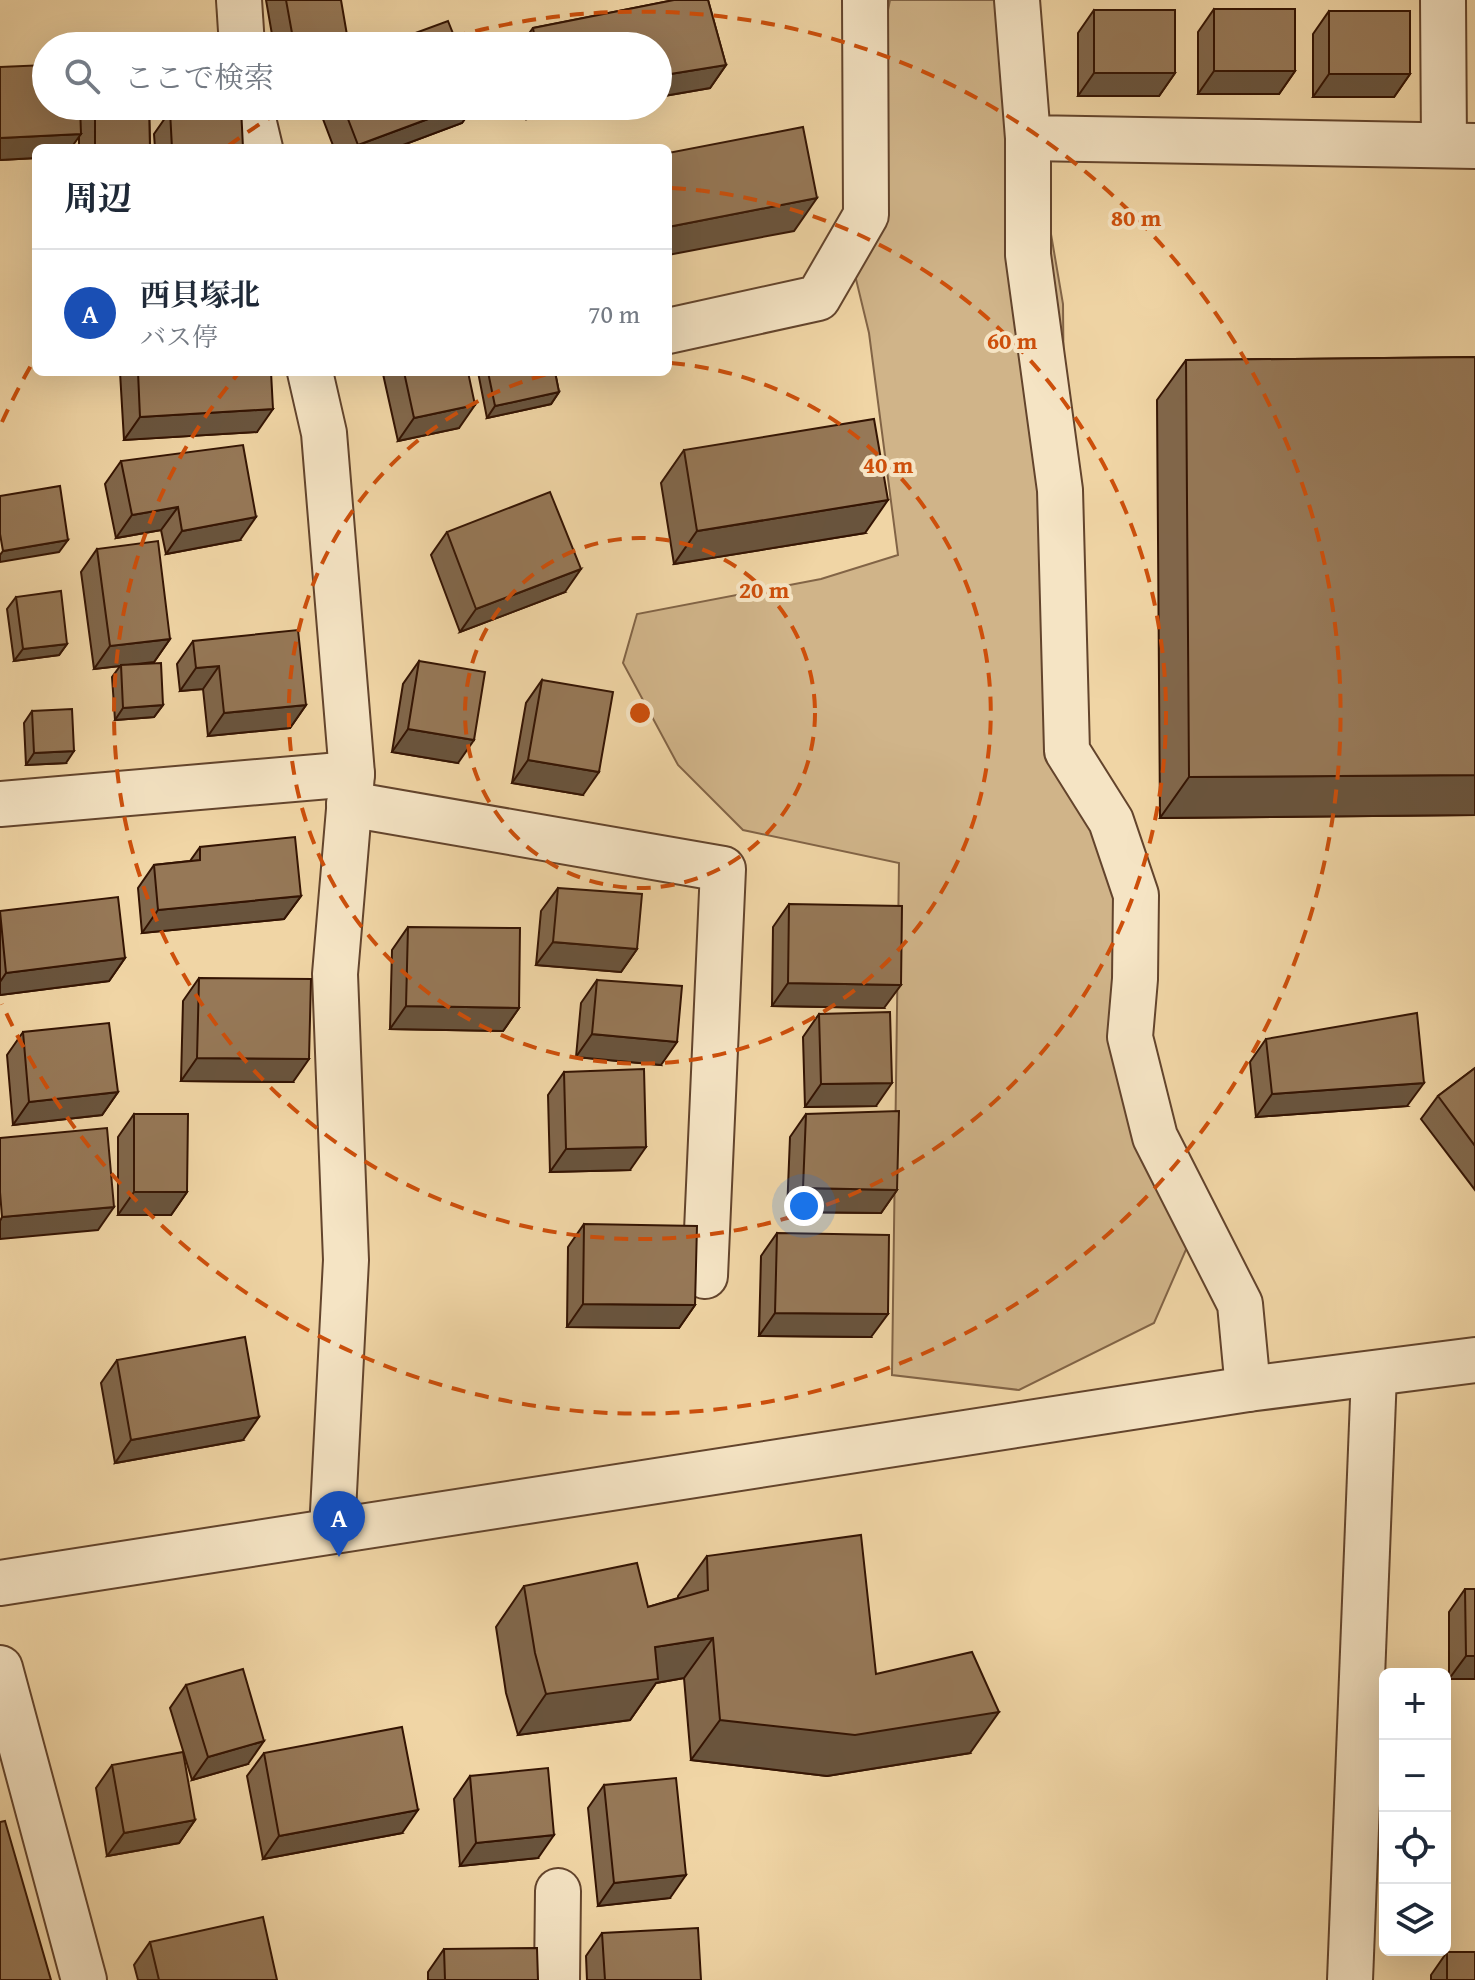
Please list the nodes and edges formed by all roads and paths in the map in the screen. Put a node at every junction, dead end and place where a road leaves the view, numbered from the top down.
1 (239, 0) edge
2 (865, 0) edge
3 (1017, 0) edge
4 (1443, 0) edge
5 (241, 32) edge
6 (253, 120) edge
7 (1028, 138) junction
8 (259, 144) edge
9 (1459, 145) edge
10 (672, 330) edge
11 (311, 376) edge
12 (350, 789) junction
13 (0, 804) edge
14 (705, 1276) dead end
15 (1475, 1360) edge
16 (1374, 1374) junction
17 (1248, 1389) junction
18 (332, 1531) junction
19 (0, 1583) edge
20 (0, 1668) edge
21 (558, 1891) dead end
22 (84, 1980) edge
23 (557, 1980) edge
24 (1350, 1980) edge

1 - 5 street
2 - 10 street
3 - 7 street
4 - 9 street
6 - 8 street
7 - 9 street
7 - 17 street
11 - 12 street
12 - 13 street
12 - 14 street
12 - 18 street
15 - 16 street
16 - 17 street
16 - 24 street
17 - 18 street
18 - 19 street
20 - 22 street
21 - 23 street

